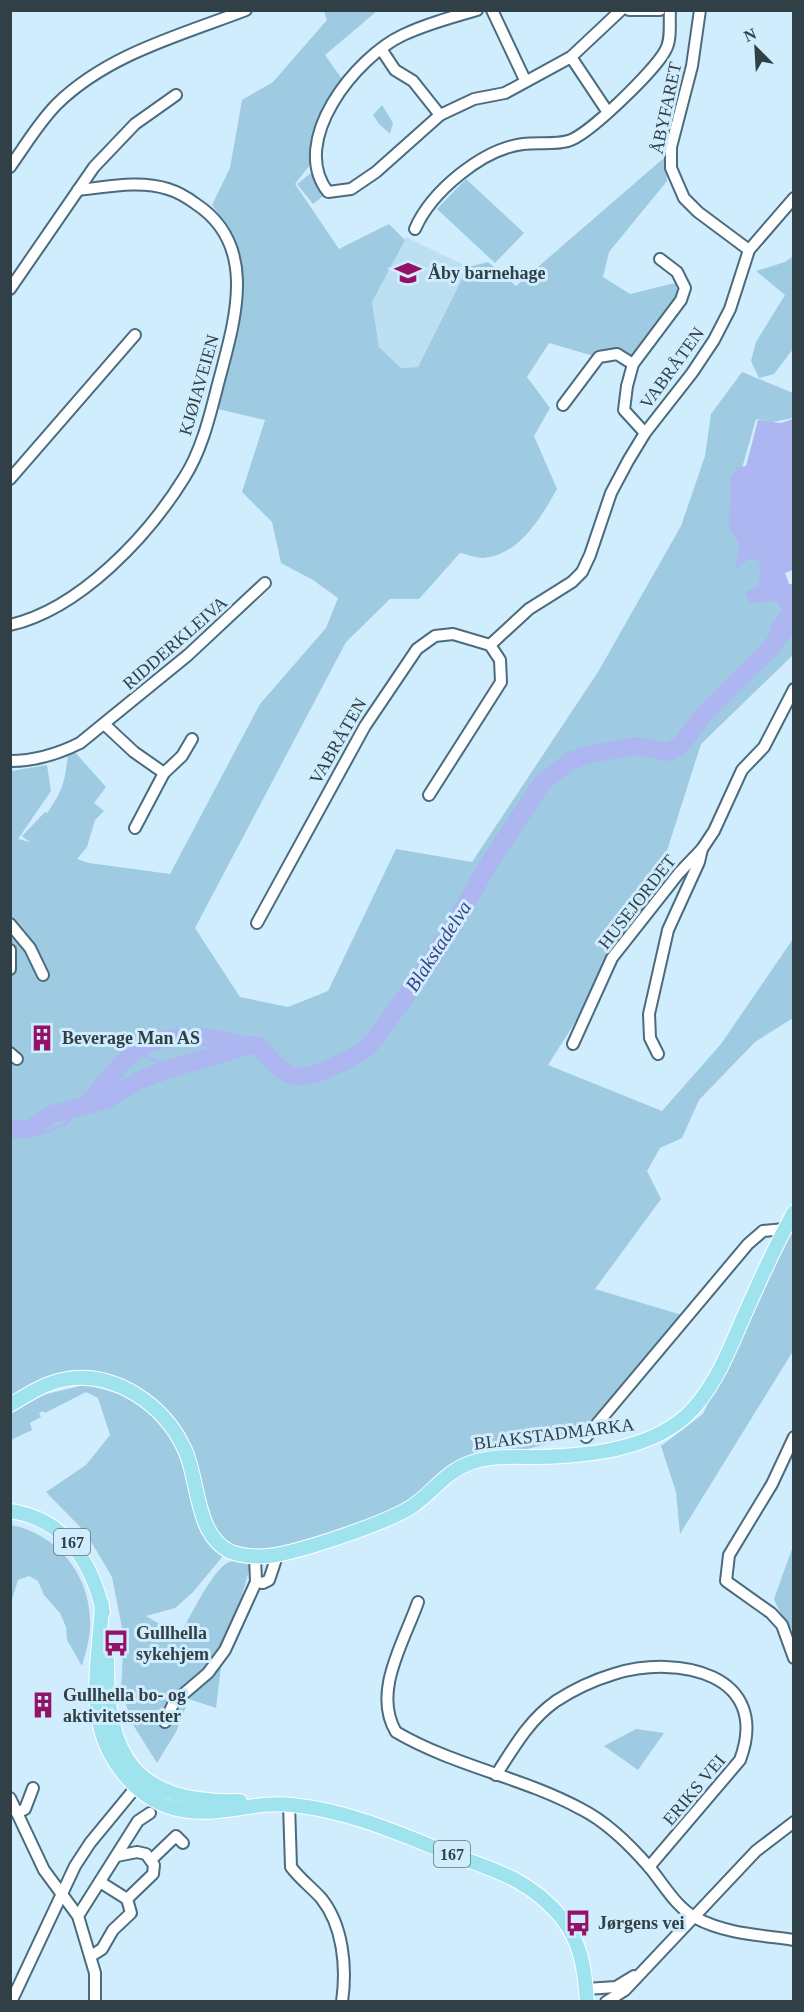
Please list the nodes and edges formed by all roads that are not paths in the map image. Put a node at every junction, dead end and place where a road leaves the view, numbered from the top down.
1 (246, 10) edge
2 (477, 10) edge
3 (492, 10) edge
4 (621, 10) edge
5 (629, 10) edge
6 (660, 10) edge
7 (670, 10) edge
8 (700, 10) edge
9 (381, 49) junction
10 (571, 57) junction
11 (525, 80) junction
12 (176, 95) dead end
13 (607, 111) junction
14 (440, 115) junction
15 (10, 167) edge
16 (78, 190) junction
17 (794, 198) edge
18 (415, 229) dead end
19 (748, 250) junction
20 (660, 259) dead end
21 (10, 289) edge
22 (135, 335) dead end
23 (633, 364) junction
24 (563, 405) dead end
25 (645, 433) junction
26 (10, 479) edge
27 (265, 583) dead end
28 (10, 625) edge
29 (490, 645) junction
30 (794, 689) edge
31 (104, 724) junction
32 (192, 739) dead end
33 (10, 761) edge
34 (164, 773) junction
35 (429, 795) dead end
36 (135, 828) dead end
37 (702, 849) junction
38 (257, 923) dead end
39 (10, 924) edge
40 (10, 950) edge
41 (10, 969) edge
42 (44, 975) dead end
43 (573, 1044) dead end
44 (658, 1054) dead end
45 (794, 1212) edge
46 (785, 1229) junction
47 (10, 1405) edge
48 (586, 1437) dead end
49 (794, 1437) edge
50 (10, 1511) edge
51 (255, 1556) junction
52 (275, 1562) dead end
53 (256, 1582) junction
54 (418, 1602) dead end
55 (794, 1658) edge
56 (165, 1722) dead end
57 (496, 1775) junction
58 (140, 1782) junction
59 (33, 1788) dead end
60 (10, 1798) edge
61 (289, 1804) junction
62 (17, 1813) junction
63 (150, 1813) dead end
64 (794, 1822) edge
65 (183, 1843) dead end
66 (117, 1856) junction
67 (152, 1859) junction
68 (649, 1867) junction
69 (100, 1882) junction
70 (61, 1892) junction
71 (127, 1899) junction
72 (78, 1916) junction
73 (694, 1917) junction
74 (794, 1940) edge
75 (91, 1956) junction
76 (642, 1972) junction
77 (12, 1995) edge
78 (587, 1995) edge
79 (94, 2001) edge
80 (342, 2001) edge
81 (606, 2001) edge

1 - 15 street
2 - 9 street
3 - 11 street
4 - 10 street
5 - 6 street
7 - 13 street, ÅBYFARET
8 - 19 street, ÅBYFARET
9 - 14 street
9 - 14 street
10 - 11 street
10 - 13 street
11 - 14 street
12 - 16 street
13 - 18 street, ÅBYFARET
16 - 21 street
16 - 28 street, KJØIAVEIEN
17 - 19 street, VABRÅTEN
19 - 25 street, VABRÅTEN
20 - 23 street, VABRÅTEN
22 - 26 street
23 - 24 street, VABRÅTEN
23 - 25 street, VABRÅTEN
25 - 29 street, VABRÅTEN
27 - 31 street, RIDDERKLEIVA
29 - 35 street
29 - 38 street, VABRÅTEN
30 - 37 street, HUSEJORDET
31 - 33 street, RIDDERKLEIVA
31 - 34 street
32 - 34 street
34 - 36 street
37 - 43 street, HUSEJORDET
37 - 44 street, HUSEJORDET
39 - 42 street
40 - 41 street
45 - 46 main road, BLAKSTADMARKA
46 - 48 street, BLAKSTADMARKA
46 - 51 main road, BLAKSTADMARKA
47 - 51 main road, BLAKSTADMARKA
49 - 55 street
50 - 58 main road, 167
51 - 53 street
52 - 53 street
53 - 56 street
54 - 57 street
57 - 68 street
57 - 68 street, ERIKS VEI
58 - 61 main road, 167
58 - 70 street
59 - 62 street
60 - 62 street
61 - 78 main road, 167
61 - 80 street
62 - 70 street
63 - 66 street
64 - 73 street
65 - 67 street
66 - 67 street
66 - 69 street
67 - 71 street
68 - 73 street
69 - 71 street
69 - 72 street
70 - 72 street
70 - 77 street
71 - 75 street
72 - 75 street
73 - 74 street
73 - 76 street
75 - 79 street
76 - 78 street
76 - 81 street

